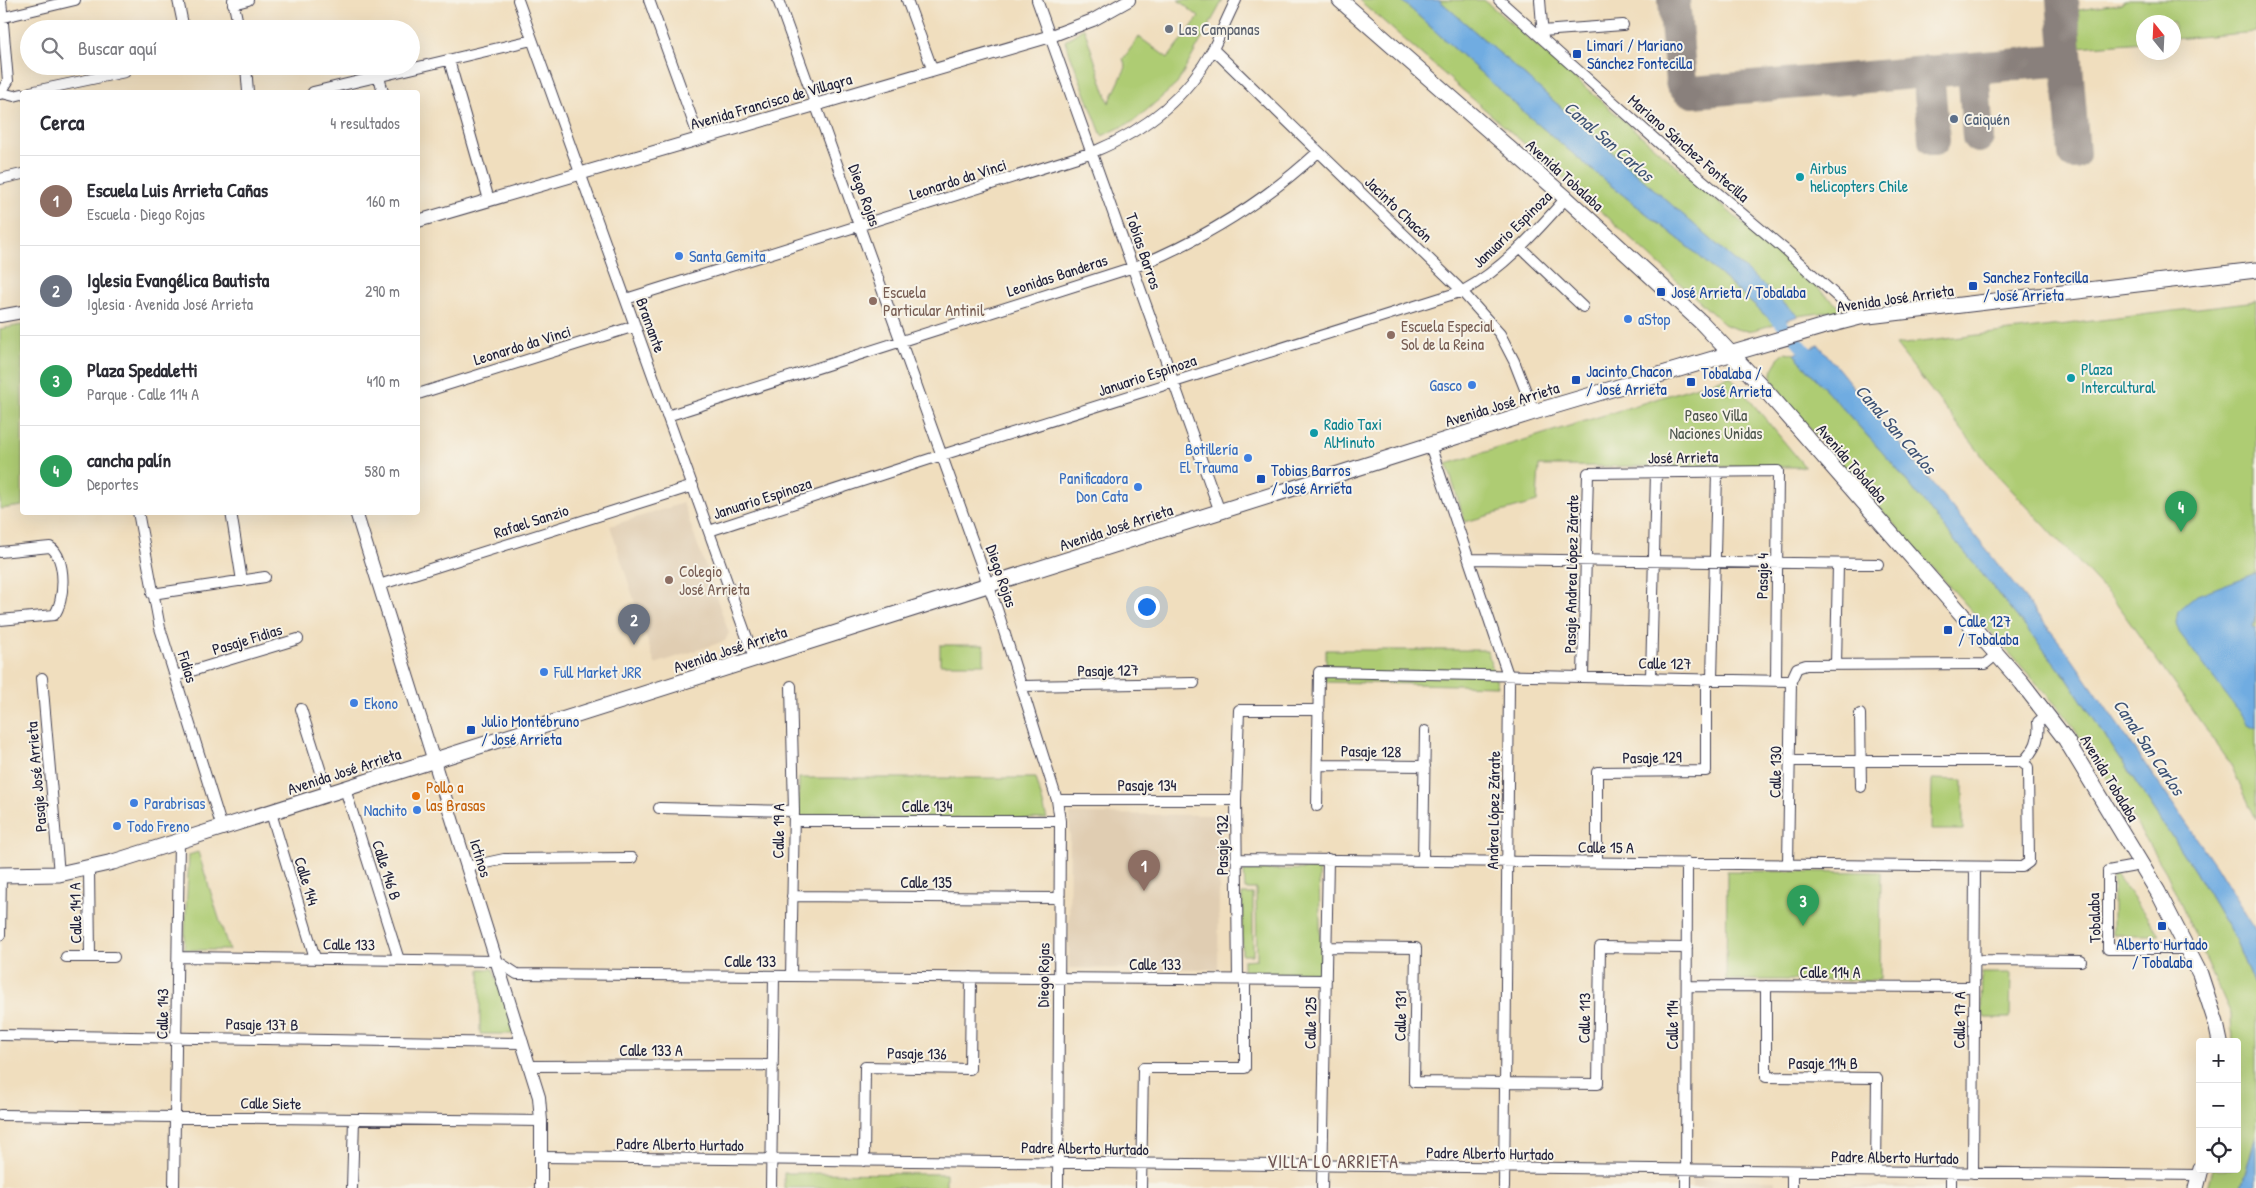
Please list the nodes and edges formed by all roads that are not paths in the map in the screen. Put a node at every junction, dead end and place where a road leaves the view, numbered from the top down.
1 (1, 0) edge
2 (75, 0) edge
3 (178, 0) edge
4 (248, 0) edge
5 (518, 0) edge
6 (649, 0) edge
7 (778, 0) edge
8 (906, 0) edge
9 (1037, 0) edge
10 (1129, 0) edge
11 (1236, 0) edge
12 (1340, 0) edge
13 (1499, 0) edge
14 (1540, 0) edge
15 (233, 2) edge
16 (1, 18) edge
17 (182, 20) edge
18 (237, 20) edge
19 (1623, 25) dead end
20 (1542, 35) junction
21 (1051, 36) junction
22 (532, 40) junction
23 (1212, 49) junction
24 (448, 60) junction
25 (420, 67) edge
26 (933, 71) junction
27 (111, 75) edge
28 (247, 75) edge
29 (387, 75) edge
30 (379, 77) junction
31 (40, 90) edge
32 (248, 90) edge
33 (323, 90) edge
34 (382, 90) edge
35 (1, 94) edge
36 (20, 94) edge
37 (816, 105) junction
38 (699, 138) junction
39 (1093, 152) junction
40 (1318, 152) junction
41 (580, 173) junction
42 (20, 174) edge
43 (0, 179) edge
44 (1566, 198) junction
45 (489, 200) junction
46 (420, 217) edge
47 (860, 226) junction
48 (1520, 247) junction
49 (1134, 267) junction
50 (2256, 270) edge
51 (1463, 291) junction
52 (626, 299) junction
53 (1583, 307) dead end
54 (20, 312) edge
55 (0, 316) edge
56 (1860, 317) junction
57 (635, 326) junction
58 (901, 341) junction
59 (1732, 354) junction
60 (1174, 382) junction
61 (420, 393) edge
62 (1534, 412) junction
63 (667, 416) junction
64 (1430, 445) junction
65 (942, 455) junction
66 (1778, 471) joint
67 (1656, 472) junction
68 (1717, 472) junction
69 (1588, 473) joint
70 (693, 486) junction
71 (1220, 512) junction
72 (139, 515) edge
73 (231, 515) edge
74 (357, 515) edge
75 (709, 531) junction
76 (0, 552) edge
77 (1469, 559) junction
78 (1586, 560) junction
79 (1654, 561) junction
80 (1715, 562) junction
81 (1777, 563) junction
82 (1838, 564) junction
83 (1878, 564) dead end
84 (265, 578) dead end
85 (242, 581) junction
86 (379, 585) junction
87 (989, 586) junction
88 (152, 594) junction
89 (0, 620) edge
90 (298, 639) dead end
91 (1997, 654) junction
92 (755, 660) junction
93 (1836, 665) junction
94 (1320, 672) joint
95 (1508, 675) junction
96 (175, 676) junction
97 (1583, 676) junction
98 (42, 678) dead end
99 (1651, 678) junction
100 (1709, 679) junction
101 (1776, 681) junction
102 (1790, 681) junction
103 (1194, 683) dead end
104 (791, 686) dead end
105 (1022, 686) junction
106 (301, 709) dead end
107 (1319, 710) junction
108 (1860, 714) dead end
109 (2048, 714) junction
110 (1425, 731) dead end
111 (434, 761) junction
112 (1790, 761) junction
113 (1860, 762) junction
114 (2023, 762) junction
115 (1318, 765) junction
116 (1425, 766) junction
117 (1861, 787) dead end
118 (346, 789) junction
119 (328, 794) junction
120 (1057, 800) junction
121 (1236, 800) junction
122 (1317, 806) dead end
123 (659, 808) dead end
124 (271, 813) junction
125 (794, 816) junction
126 (1060, 822) junction
127 (222, 828) junction
128 (179, 841) junction
129 (632, 858) dead end
130 (1236, 859) junction
131 (1328, 860) junction
132 (1423, 860) junction
133 (1508, 861) junction
134 (1597, 862) junction
135 (1687, 863) junction
136 (1788, 864) junction
137 (2141, 865) junction
138 (467, 867) junction
139 (1975, 867) junction
140 (89, 869) junction
141 (59, 874) junction
142 (0, 875) edge
143 (792, 896) junction
144 (1059, 898) junction
145 (0, 935) edge
146 (1326, 947) junction
147 (1687, 948) junction
148 (2188, 949) junction
149 (90, 956) junction
150 (114, 956) dead end
151 (66, 957) dead end
152 (178, 957) junction
153 (315, 958) junction
154 (400, 960) junction
155 (1974, 960) junction
156 (497, 961) junction
157 (2081, 961) dead end
158 (774, 976) junction
159 (791, 976) junction
160 (971, 977) junction
161 (1058, 978) junction
162 (1241, 979) junction
163 (1326, 980) junction
164 (1687, 986) junction
165 (1766, 986) junction
166 (1974, 987) junction
167 (0, 1035) edge
168 (176, 1037) junction
169 (2219, 1038) edge
170 (522, 1043) junction
171 (772, 1065) junction
172 (529, 1066) junction
173 (1505, 1083) junction
174 (0, 1115) edge
175 (175, 1117) junction
176 (354, 1119) junction
177 (541, 1121) junction
178 (541, 1158) junction
179 (771, 1160) junction
180 (864, 1161) junction
181 (1058, 1163) junction
182 (1141, 1164) junction
183 (1323, 1166) junction
184 (1504, 1168) junction
185 (1686, 1170) junction
186 (1792, 1171) junction
187 (1876, 1172) junction
188 (1951, 1172) junction
189 (1973, 1173) junction
190 (2199, 1177) edge
191 (174, 1188) edge
192 (352, 1188) edge
193 (541, 1188) edge
194 (771, 1188) edge
195 (1058, 1188) edge
196 (1141, 1188) edge
197 (1322, 1188) edge
198 (1504, 1188) edge
199 (1686, 1188) edge
200 (1792, 1188) edge
201 (1951, 1188) edge

1 - 16 street
2 - 16 street
3 - 17 street
4 - 15 street
5 - 22 street, Bramante
6 - 38 street
7 - 37 street, Diego Rojas
8 - 26 street
9 - 21 street, Tobías Barros
10 - 21 street, Avenida Francisco de Villagra
11 - 23 street, Leonardo da Vinci
12 - 44 main road, Avenida Tobalaba
13 - 20 street, Mariano Sánchez Fontecilla
14 - 20 street
15 - 18 street
16 - 35 street
19 - 20 street
20 - 56 street, Mariano Sánchez Fontecilla
21 - 26 street, Avenida Francisco de Villagra
21 - 39 street, Tobías Barros
22 - 24 street
22 - 41 street, Bramante
23 - 39 street, Leonardo da Vinci
23 - 40 street, Jacinto Chacón
24 - 25 street
24 - 45 street
26 - 37 street, Avenida Francisco de Villagra
27 - 31 street
28 - 32 street
29 - 30 street
30 - 33 street
30 - 34 street
35 - 36 street
37 - 38 street, Avenida Francisco de Villagra
37 - 47 street, Diego Rojas
38 - 41 street, Avenida Francisco de Villagra
39 - 47 street, Leonardo da Vinci
39 - 49 street, Tobías Barros
40 - 49 street, Leonidas Banderas
40 - 51 street, Jacinto Chacón
41 - 45 street, Avenida Francisco de Villagra
41 - 52 street, Bramante
42 - 43 street
44 - 48 street, Januario Espinoza
44 - 59 main road, Avenida Tobalaba
45 - 46 street, Avenida Francisco de Villagra
47 - 52 street, Leonardo da Vinci
47 - 58 street, Diego Rojas
48 - 51 street, Januario Espinoza
48 - 53 street
49 - 58 street, Leonidas Banderas
49 - 60 street, Tobías Barros
50 - 56 main road, Avenida José Arrieta
51 - 60 street, Januario Espinoza
51 - 62 street, Jacinto Chacón
52 - 57 street, Bramante
54 - 55 street
56 - 59 main road, Avenida José Arrieta
57 - 61 street, Leonardo da Vinci
57 - 63 street, Bramante
58 - 63 street, Leonidas Banderas
58 - 65 street, Diego Rojas
59 - 62 main road, Avenida José Arrieta
59 - 91 main road, Avenida Tobalaba
60 - 65 street, Januario Espinoza
60 - 71 street, Tobías Barros
62 - 64 main road, Avenida José Arrieta
63 - 70 street, Bramante
64 - 71 main road, Avenida José Arrieta
64 - 77 street, Andrea López Zárate
65 - 75 street, Januario Espinoza
65 - 87 street, Diego Rojas
66 - 68 street, José Arrieta
66 - 81 street, Pasaje 4
67 - 68 street, José Arrieta
67 - 69 street, José Arrieta
67 - 79 street
68 - 80 street, Pasaje 129
69 - 78 street, Pasaje Andrea López Zárate
70 - 75 street, Bramante
70 - 86 street, Rafael Sanzio
71 - 87 main road, Avenida José Arrieta
72 - 88 street, Fidias
73 - 85 street
74 - 86 street, Ictinos
75 - 92 street, Bramante
76 - 89 street
77 - 78 street
77 - 95 street, Andrea López Zárate
78 - 79 street
78 - 97 street, Pasaje Andrea López Zárate
79 - 80 street
79 - 99 street
80 - 81 street
80 - 100 street, Pasaje 129
81 - 82 street
81 - 101 street, Pasaje 4
82 - 83 street
82 - 93 street
84 - 85 street
85 - 88 street
86 - 111 street, Ictinos
87 - 92 main road, Avenida José Arrieta
87 - 105 street, Diego Rojas
88 - 96 street, Fidias
90 - 96 street, Pasaje Fidias
91 - 93 street
91 - 109 main road, Avenida Tobalaba
92 - 111 main road, Avenida José Arrieta
93 - 102 street
94 - 95 street, Calle 127
94 - 107 street, Pasaje 128
95 - 97 street, Calle 127
95 - 133 street, Andrea López Zárate
96 - 127 street, Fidias
97 - 99 street, Calle 127
98 - 141 street, Pasaje José Arrieta
99 - 100 street, Calle 127
100 - 101 street, Calle 127
100 - 134 street, Pasaje 129
101 - 102 street, Calle 127
102 - 112 street, Calle 130
103 - 105 street, Pasaje 127
104 - 125 street, Calle 19 A
105 - 120 street, Diego Rojas
106 - 119 street
107 - 115 street, Pasaje 128
107 - 121 street, Pasaje 132
108 - 113 street
109 - 114 street
109 - 137 main road, Avenida Tobalaba
110 - 116 street, Pasaje 128
111 - 118 main road, Avenida José Arrieta
111 - 138 street, Ictinos
112 - 113 street
112 - 136 street, Calle 130
113 - 114 street
113 - 117 street
114 - 139 street, Calle 15 A
115 - 116 street, Pasaje 128
115 - 122 street, Pasaje 128
116 - 132 street, Pasaje 128
118 - 119 main road, Avenida José Arrieta
118 - 154 street, Calle 146 B
119 - 124 main road, Avenida José Arrieta
120 - 121 street, Pasaje 134
120 - 126 street, Diego Rojas
121 - 130 street, Pasaje 132
123 - 125 street, Calle 134
124 - 127 main road, Avenida José Arrieta
124 - 153 street, Calle 144
125 - 126 street, Calle 134
125 - 143 street, Calle 19 A
126 - 144 street, Diego Rojas
127 - 128 main road, Avenida José Arrieta
128 - 140 main road, Avenida José Arrieta
128 - 152 street, Calle 143
129 - 138 street
130 - 131 street, Calle 15 A
130 - 162 street, Pasaje 132
131 - 132 street, Calle 15 A
131 - 146 street, Calle 125
132 - 133 street, Calle 15 A
133 - 134 street, Calle 15 A
133 - 173 street, Andrea López Zárate
134 - 135 street, Calle 15 A
135 - 136 street, Calle 15 A
135 - 147 street, Calle 114
136 - 139 street, Calle 15 A
137 - 148 main road, Avenida Tobalaba
137 - 148 street, Tobalaba
138 - 156 street, Ictinos
139 - 155 street, Calle 17 A
140 - 141 main road, Avenida José Arrieta
140 - 149 street, Calle 141 A
141 - 142 main road, Avenida José Arrieta
142 - 145 street
143 - 144 street, Calle 135
143 - 159 street, Calle 19 A
144 - 161 street, Diego Rojas
146 - 163 street, Calle 125
146 - 173 street, Calle 131
147 - 164 street, Calle 114
147 - 173 street, Calle 113
148 - 169 main road, Avenida Tobalaba
149 - 150 street, Calle 141 A
149 - 151 street, Calle 141 A
152 - 153 street, Calle 133
152 - 168 street, Calle 143
153 - 154 street, Calle 133
154 - 156 street, Calle 133
155 - 157 street
155 - 166 street, Calle 17 A
156 - 158 street, Calle 133
156 - 170 street, Ictinos
158 - 159 street, Calle 133
158 - 171 street
159 - 160 street, Calle 133
160 - 161 street, Calle 133
160 - 180 street, Pasaje 136
161 - 162 street, Calle 133
161 - 181 street, Diego Rojas
162 - 163 street, Calle 133
162 - 182 street, Pasaje 132
163 - 183 street, Calle 125
164 - 165 street, Calle 114 A
164 - 185 street, Calle 114
165 - 166 street, Calle 114 A
165 - 187 street, Pasaje 114 B
166 - 189 street, Calle 17 A
167 - 168 street, Pasaje 137 B
168 - 170 street, Pasaje 137 B
168 - 175 street, Calle 143
170 - 172 street, Ictinos
171 - 172 street, Calle 133 A
171 - 179 street
172 - 177 street, Ictinos
173 - 184 street, Andrea López Zárate
174 - 175 street, Calle Siete
175 - 176 street, Calle Siete
175 - 191 street, Calle 143
176 - 177 street, Calle Siete
176 - 192 street
177 - 178 street, Ictinos
178 - 179 street, Padre Alberto Hurtado
178 - 193 street, Ictinos
179 - 180 street, Padre Alberto Hurtado
179 - 194 street
180 - 181 street, Padre Alberto Hurtado
181 - 182 street, Padre Alberto Hurtado
181 - 195 street, Diego Rojas
182 - 183 street, Padre Alberto Hurtado
182 - 196 street
183 - 184 street, Padre Alberto Hurtado
183 - 197 street, Calle 125
184 - 185 street, Padre Alberto Hurtado
184 - 198 street, Andrea López Zárate
185 - 186 street, Padre Alberto Hurtado
185 - 199 street, Calle 114
186 - 187 street, Padre Alberto Hurtado
186 - 200 street
187 - 188 street, Padre Alberto Hurtado
188 - 189 street, Padre Alberto Hurtado
188 - 201 street
189 - 190 street, Padre Alberto Hurtado

